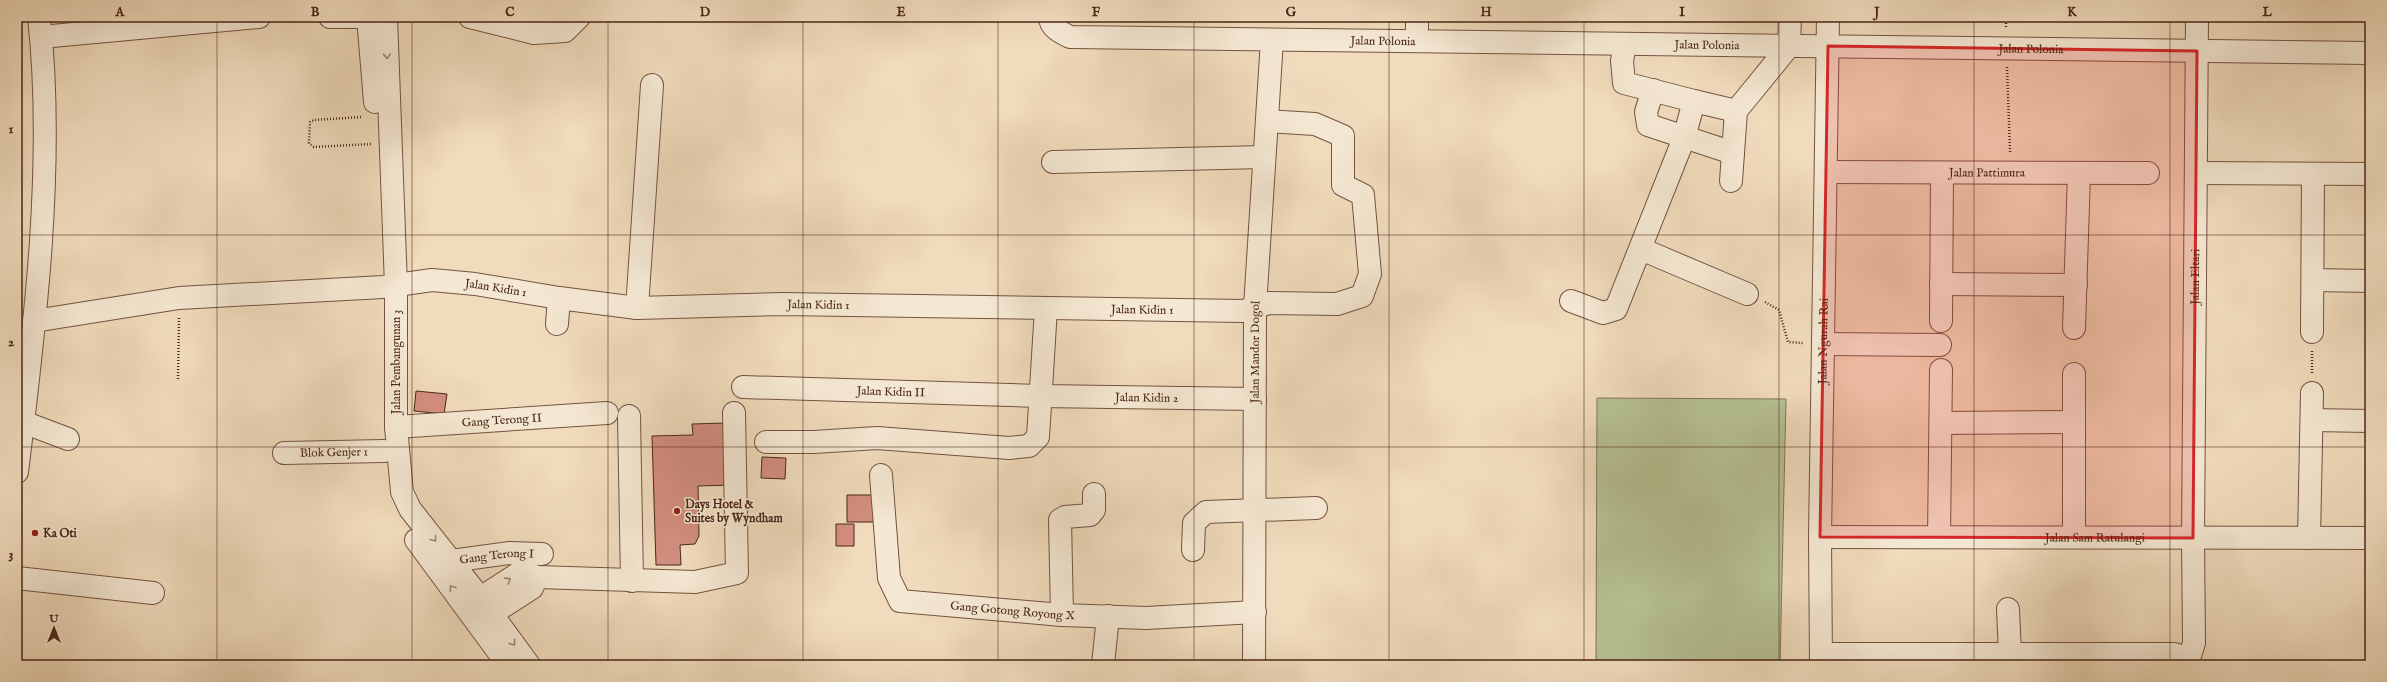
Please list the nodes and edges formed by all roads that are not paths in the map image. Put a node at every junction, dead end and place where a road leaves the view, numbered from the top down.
1 (259, 17) edge
2 (330, 17) edge
3 (368, 17) edge
4 (375, 17) edge
5 (386, 17) edge
6 (470, 17) edge
7 (579, 17) edge
8 (1417, 17) edge
9 (1790, 17) edge
10 (1828, 17) edge
11 (2197, 17) edge
12 (1050, 19) edge
13 (112, 23) edge
14 (40, 27) edge
15 (1272, 40) junction
16 (1417, 41) junction
17 (1625, 44) junction
18 (1789, 46) junction
19 (1828, 46) junction
20 (2197, 51) junction
21 (2370, 53) edge
22 (652, 85) dead end
23 (1653, 90) junction
24 (1694, 101) junction
25 (1736, 111) junction
26 (1267, 121) junction
27 (1684, 138) junction
28 (1733, 153) junction
29 (1264, 157) junction
30 (1053, 162) dead end
31 (1826, 172) junction
32 (1942, 172) junction
33 (2079, 173) junction
34 (2148, 173) dead end
35 (2196, 173) junction
36 (2313, 174) junction
37 (2370, 174) edge
38 (1731, 182) dead end
39 (1641, 249) junction
40 (2313, 280) junction
41 (2370, 281) edge
42 (1941, 284) junction
43 (2076, 285) junction
44 (389, 286) junction
45 (1747, 294) road end
46 (559, 298) junction
47 (1571, 301) dead end
48 (1255, 307) junction
49 (637, 308) junction
50 (1046, 308) junction
51 (34, 321) junction
52 (1941, 321) dead end
53 (557, 324) dead end
54 (2074, 328) dead end
55 (2312, 332) road end
56 (1815, 344) junction
57 (1940, 345) dead end
58 (1941, 370) dead end
59 (2074, 374) dead end
60 (743, 387) dead end
61 (2312, 393) road end
62 (1040, 396) junction
63 (1255, 399) junction
64 (607, 413) dead end
65 (734, 413) dead end
66 (629, 416) dead end
67 (2312, 420) junction
68 (2370, 421) edge
69 (23, 422) junction
70 (2074, 422) junction
71 (1941, 423) junction
72 (396, 427) junction
73 (68, 439) dead end
74 (766, 442) dead end
75 (384, 451) junction
76 (284, 453) dead end
77 (17, 472) edge
78 (881, 475) dead end
79 (1094, 494) dead end
80 (1316, 508) dead end
81 (1254, 509) junction
82 (1820, 537) junction
83 (1939, 537) junction
84 (2074, 537) junction
85 (2193, 538) junction
86 (2309, 538) junction
87 (2370, 538) edge
88 (1193, 550) dead end
89 (542, 554) dead end
90 (451, 561) junction
91 (17, 578) edge
92 (632, 581) junction
93 (153, 593) dead end
94 (2008, 610) dead end
95 (479, 611) junction
96 (1254, 612) junction
97 (1062, 615) junction
98 (1108, 616) junction
99 (2010, 654) junction
100 (1821, 660) edge
101 (2189, 662) edge
102 (508, 665) edge
103 (529, 665) edge
104 (1103, 665) edge
105 (1254, 665) edge

1 - 13 street
2 - 3 street
3 - 4 street
3 - 44 street, Jalan Pembangunan 3
5 -> 44 street, Jalan Pembangunan 3
6 - 7 street
8 - 16 street
9 - 18 street
10 - 19 street, Jalan Ngurah Rai
11 - 20 street, Jalan Eltari
12 - 15 street, Jalan Polonia
13 - 14 street
14 - 51 street
15 - 16 street, Jalan Polonia
15 - 26 street, Jalan Mandor Dogol
16 - 17 street, Jalan Polonia
17 - 18 street, Jalan Polonia
17 - 23 street
18 - 19 street, Jalan Polonia
18 - 25 street
19 - 20 street, Jalan Polonia
19 - 31 street, Jalan Ngurah Rai
20 - 21 street, Jalan Polonia
20 - 35 street, Jalan Eltari
22 - 49 street
23 - 24 street
23 - 27 street
24 - 25 street
24 - 27 street
25 - 28 street
26 - 29 street, Jalan Mandor Dogol
26 - 48 street, Jalan Kidin 1
27 - 28 street
27 - 39 street
28 - 38 street
29 - 30 street
29 - 48 street, Jalan Mandor Dogol
31 - 32 street, Jalan Pattimura
31 - 56 street, Jalan Ngurah Rai
32 - 33 street, Jalan Pattimura
32 - 42 street
33 - 34 street, Jalan Pattimura
33 - 43 street
35 - 36 street
35 - 85 street, Jalan Eltari
36 - 37 street
36 - 40 street
39 - 45 street
39 - 47 street
40 - 41 street
40 - 55 street
42 - 43 street
42 - 52 street
43 - 54 street
44 - 46 street, Jalan Kidin 1
44 - 51 street, Jalan Kidin 1
44 - 72 street, Jalan Pembangunan 3
44 - 75 street, Jalan Pembangunan 3
46 - 49 street, Jalan Kidin 1
46 - 53 street
48 - 50 street, Jalan Kidin 1
48 - 63 street, Jalan Mandor Dogol
49 - 50 street, Jalan Kidin 1
50 - 62 street
51 - 69 street
56 - 57 street
56 - 82 street, Jalan Ngurah Rai
58 - 71 street
59 - 70 street
60 - 62 street, Jalan Kidin II
61 - 67 street
62 - 63 street, Jalan Kidin 2
62 - 74 street
63 - 81 street, Jalan Mandor Dogol
64 - 72 street, Gang Terong II
65 - 92 street
66 - 92 street
67 - 68 street
67 - 86 street
69 - 73 street
69 - 77 street
70 - 71 street
70 - 84 street
71 - 83 street
72 -> 90 street, Jalan Pembangunan 3
75 - 76 street, Blok Genjer 1
95 -> 75 street, Jalan Pembangunan 3
78 - 97 street, Gang Gotong Royong X
79 - 97 street
80 - 81 street
81 - 88 street
81 - 96 street, Jalan Mandor Dogol
82 - 83 street, Jalan Sam Ratulangi
82 - 100 street, Jalan Ngurah Rai
83 - 84 street, Jalan Sam Ratulangi
84 - 85 street, Jalan Sam Ratulangi
85 - 86 street, Jalan Sam Ratulangi
85 - 101 street, Jalan Eltari
86 - 87 street, Jalan Sam Ratulangi
89 - 90 street, Gang Terong I
90 - 95 street, Jalan Pembangunan 3
91 - 93 street
92 - 95 street
94 - 99 street
95 - 102 street, Jalan Pembangunan 3
95 -> 103 street, Jalan Pembangunan 3
96 - 98 street, Gang Gotong Royong X
96 - 105 street, Jalan Mandor Dogol
97 - 98 street, Gang Gotong Royong X
98 - 104 street
99 - 100 street
99 - 101 street

